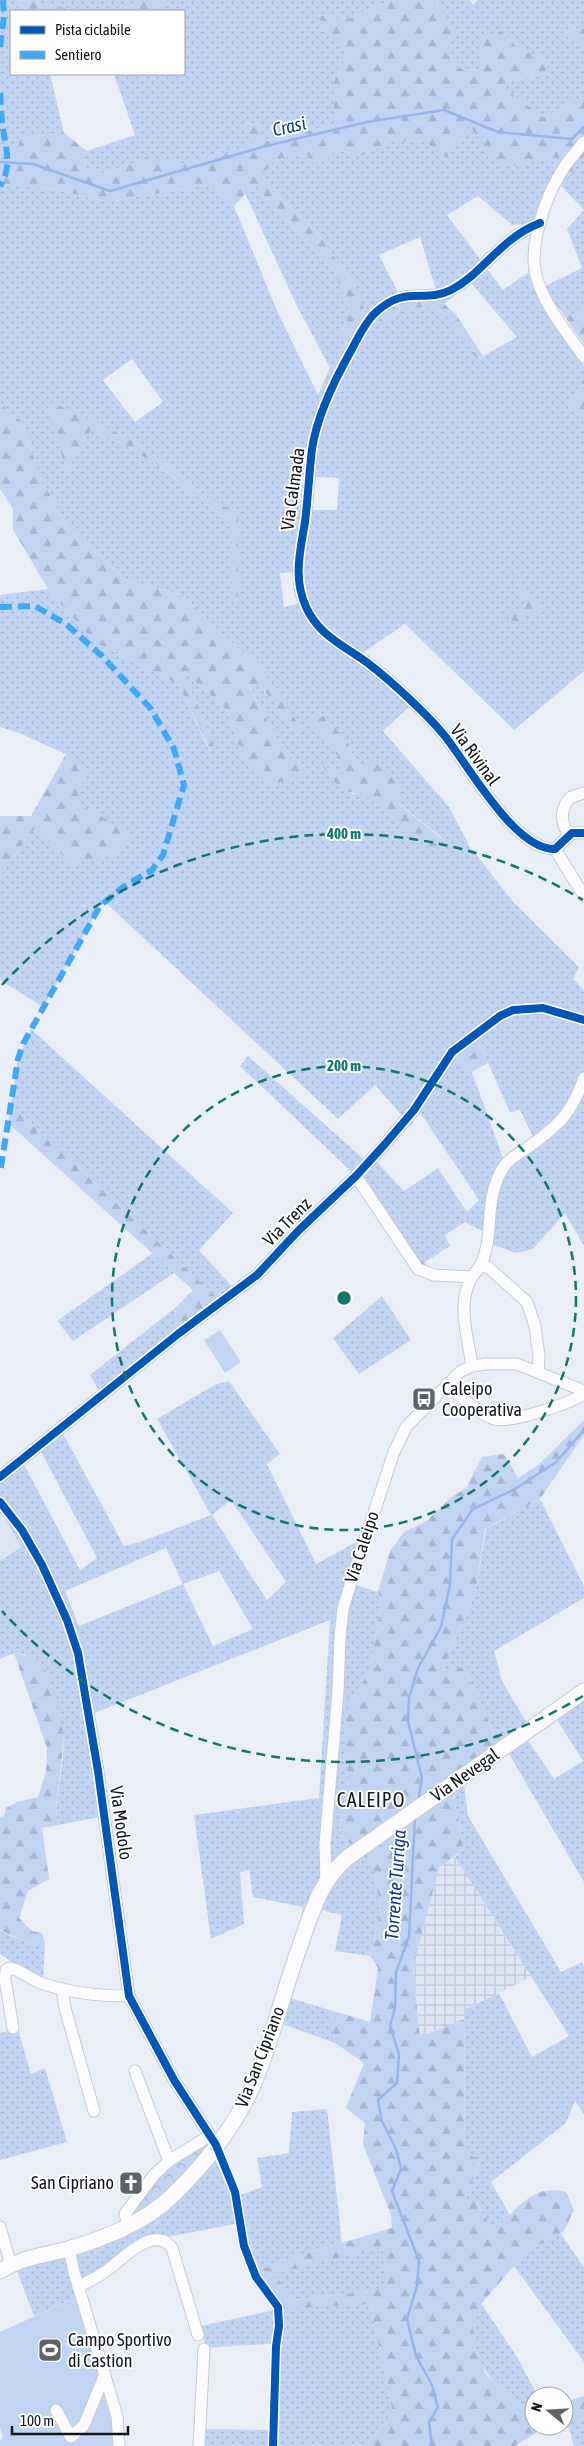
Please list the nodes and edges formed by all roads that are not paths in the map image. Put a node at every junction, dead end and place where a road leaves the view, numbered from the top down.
1 (584, 142) edge
2 (540, 223) junction
3 (584, 357) edge
4 (306, 606) joint
5 (584, 793) edge
6 (584, 833) edge
7 (568, 835) junction
8 (555, 849) junction
9 (580, 882) edge
10 (584, 896) edge
11 (584, 1020) edge
12 (584, 1078) edge
13 (356, 1176) junction
14 (481, 1265) junction
15 (472, 1277) junction
16 (472, 1366) junction
17 (538, 1371) junction
18 (447, 1384) junction
19 (584, 1392) edge
20 (0, 1477) edge
21 (0, 1502) edge
22 (584, 1691) edge
23 (326, 1880) junction
24 (62, 1989) junction
25 (129, 1996) junction
26 (13, 2028) dead end
27 (135, 2071) dead end
28 (94, 2111) dead end
29 (213, 2141) junction
30 (169, 2161) junction
31 (128, 2224) junction
32 (0, 2227) edge
33 (69, 2248) junction
34 (6, 2268) edge
35 (78, 2287) junction
36 (198, 2334) dead end
37 (204, 2348) dead end
38 (105, 2374) junction
39 (56, 2410) dead end
40 (72, 2441) edge
41 (119, 2446) edge
42 (199, 2446) edge

1 - 2 street
2 - 3 street
2 - 4 street, Via Calmada
4 - 8 street, Via Rivinal
5 - 7 street
6 - 7 street
7 - 8 street
8 - 9 street
9 - 10 street
11 - 13 street, Via Trenz
12 - 14 street
13 - 15 street
13 - 20 street, Via Trenz
14 - 15 street
14 - 17 street
15 - 16 street
16 - 17 street
16 - 18 street, Via Caleipo
17 - 19 street
18 - 19 street
18 - 23 street, Via Caleipo
21 - 25 street, Via Modolo
22 - 23 main road, Via Nevegal
23 - 29 main road, Via San Cipriano
24 - 25 street
24 - 26 street
24 - 28 street
25 - 29 street, Via Modolo
27 - 30 street
29 - 30 street, Via San Cipriano
29 - 31 main road, Via San Cipriano
30 - 31 street, Via San Cipriano
31 - 33 main road, Via San Cipriano
32 - 34 street, Via San Cipriano
33 - 34 main road, Via San Cipriano
33 - 35 street
35 - 36 street
35 - 38 street
37 - 42 street
38 - 40 street
38 - 41 street
39 - 40 street

